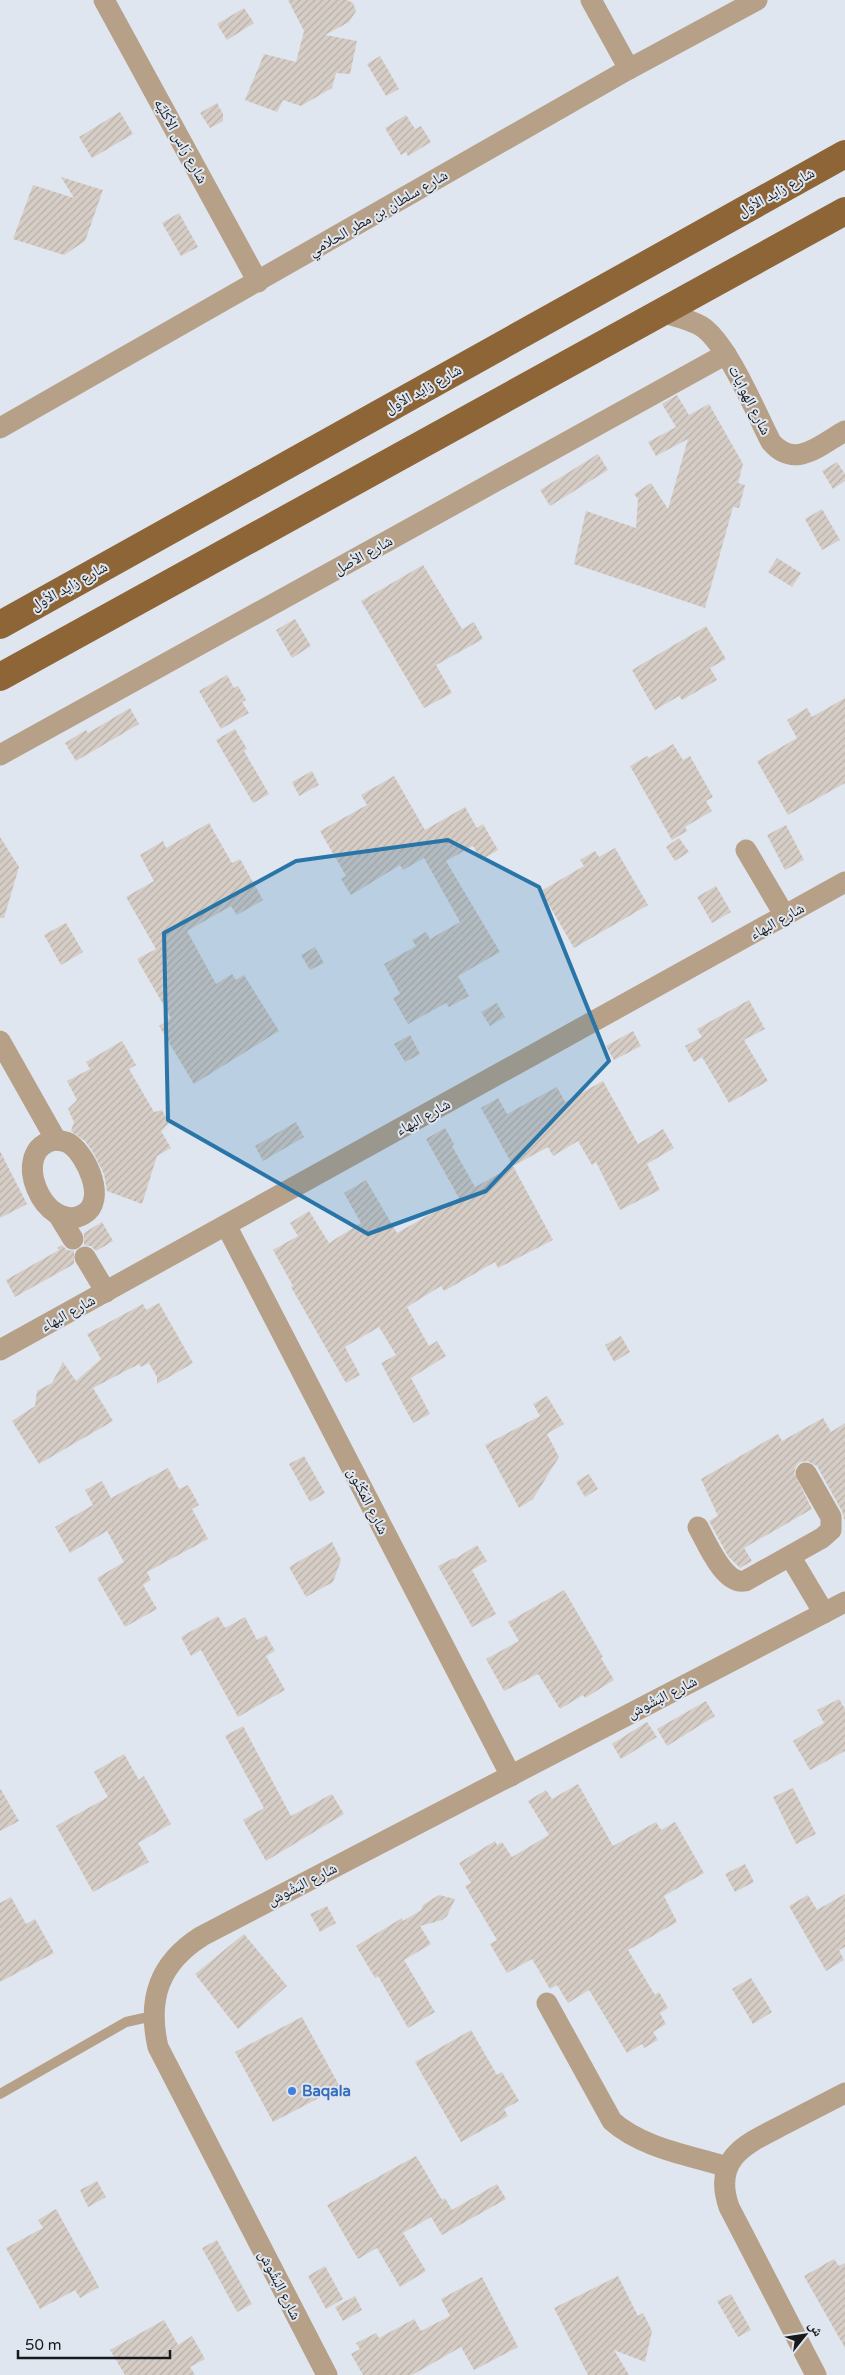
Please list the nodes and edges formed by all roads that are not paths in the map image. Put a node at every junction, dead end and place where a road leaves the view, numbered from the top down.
1 (104, 0) edge
2 (592, 0) edge
3 (757, 0) edge
4 (629, 69) junction
5 (845, 154) edge
6 (845, 211) edge
7 (258, 282) junction
8 (661, 312) junction
9 (726, 354) junction
10 (0, 428) edge
11 (845, 431) edge
12 (7, 619) edge
13 (0, 677) edge
14 (0, 755) edge
15 (746, 850) dead end
16 (845, 882) edge
17 (785, 916) junction
18 (0, 1041) edge
19 (56, 1140) junction
20 (59, 1216) junction
21 (226, 1225) junction
22 (73, 1239) dead end
23 (85, 1257) dead end
24 (106, 1292) junction
25 (0, 1350) edge
26 (806, 1472) dead end
27 (698, 1527) dead end
28 (790, 1556) junction
29 (845, 1602) edge
30 (824, 1613) junction
31 (511, 1776) junction
32 (547, 2003) dead end
33 (154, 2018) junction
34 (845, 2093) edge
35 (0, 2094) edge
36 (728, 2167) junction
37 (327, 2375) edge
38 (816, 2375) edge

1 - 7 street, شارع رَاس الأكليَّه
2 - 4 street
3 - 4 street, شارع سلطان بن مطر الحلامي
4 - 7 street, شارع سلطان بن مطر الحلامي
5 - 12 main road, شارع زايد الأول
6 - 8 main road
7 - 10 street, شارع سلطان بن مطر الحلامي
8 - 9 street, شارع الهوايات
8 - 13 main road
9 - 11 street, شارع الهوايات
9 - 14 street, شارع الأصل
15 - 17 street
16 - 17 street, شارع البهاء
17 - 21 street, شارع البهاء
18 - 19 street
19 - 20 street
19 - 20 street
20 - 22 street
21 - 24 street, شارع البهاء
21 - 31 street, شارع المَكْنُون
23 - 24 street
24 - 25 street, شارع البهاء
26 - 28 street
27 - 28 street
28 - 30 street
29 - 30 street, شارع البَشُوش
30 - 31 street, شارع البَشُوش
31 - 33 street, شارع البَشُوش
32 - 36 street
33 - 35 lane
33 - 37 street, شارع البَشُوش
34 - 36 street
36 - 38 street

